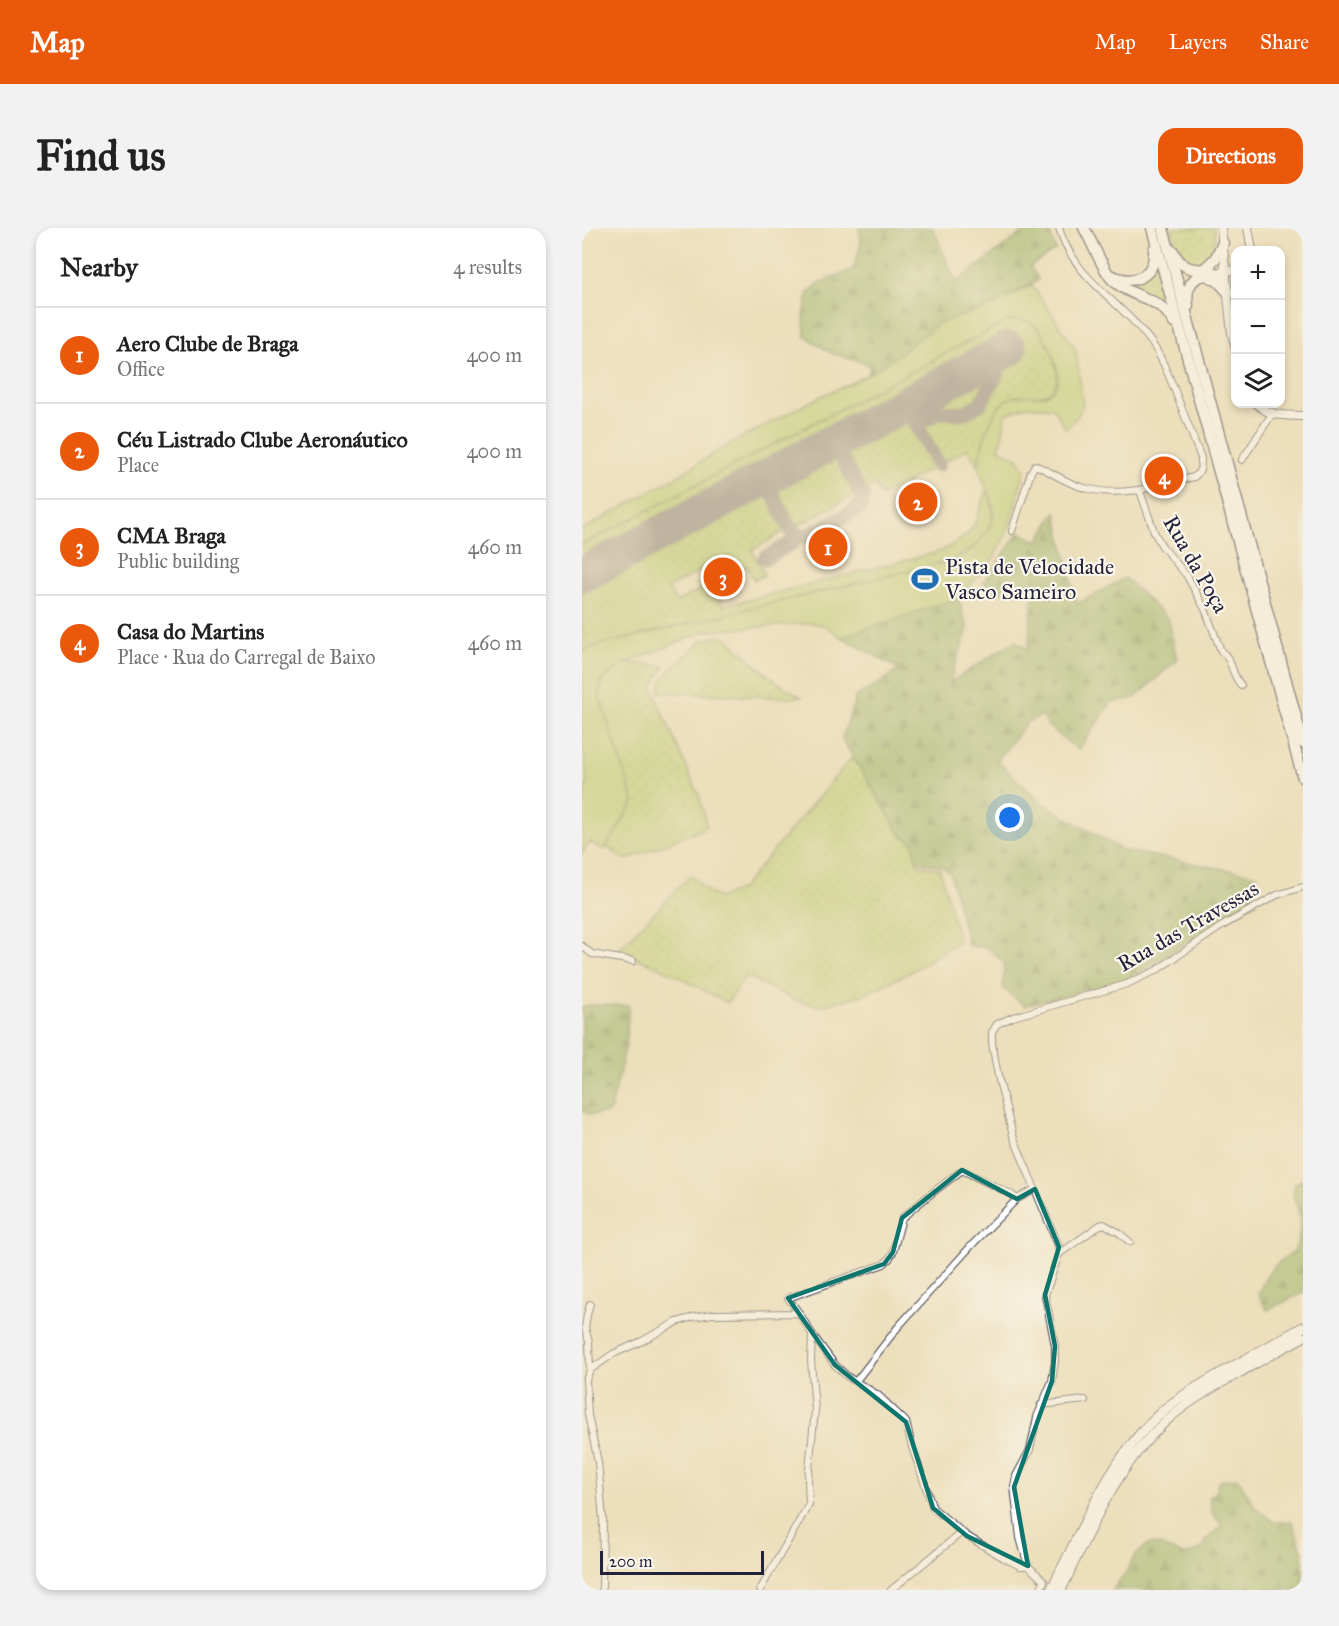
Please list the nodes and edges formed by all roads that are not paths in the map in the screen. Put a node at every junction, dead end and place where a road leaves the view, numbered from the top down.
1 (1059, 228) edge
2 (1084, 228) edge
3 (1151, 228) edge
4 (1164, 228) edge
5 (1221, 228) edge
6 (1248, 228) edge
7 (1223, 243) junction
8 (1251, 246) edge
9 (1106, 268) junction
10 (1231, 270) edge
11 (1205, 272) junction
12 (1228, 293) junction
13 (1231, 324) edge
14 (1193, 339) junction
15 (1186, 354) junction
16 (1261, 408) edge
17 (1272, 414) junction
18 (1303, 416) edge
19 (1242, 460) dead end
20 (1140, 491) junction
21 (1012, 531) dead end
22 (1241, 685) dead end
23 (1303, 742) edge
24 (1303, 778) edge
25 (1303, 887) edge
26 (582, 946) edge
27 (633, 961) dead end
28 (1035, 1189) junction
29 (1017, 1199) junction
30 (1130, 1242) dead end
31 (1059, 1254) junction
32 (590, 1304) dead end
33 (799, 1313) junction
34 (1303, 1327) edge
35 (812, 1334) junction
36 (1303, 1336) edge
37 (590, 1370) junction
38 (856, 1381) junction
39 (1085, 1400) dead end
40 (1041, 1405) junction
41 (962, 1532) junction
42 (1028, 1566) junction
43 (602, 1590) edge
44 (760, 1590) edge
45 (891, 1590) edge
46 (1040, 1590) edge
47 (1051, 1590) edge
48 (1061, 1590) edge

1 - 20 street
2 - 9 highway
3 - 9 highway
3 - 15 highway
4 - 11 highway
4 - 14 highway
5 - 7 street
6 - 8 street
7 - 10 street
7 - 11 highway
9 - 15 highway
10 - 11 highway
10 - 12 street
11 - 12 highway
11 - 14 highway
12 - 13 street
14 - 23 highway
15 - 24 highway
16 - 17 street
17 - 18 street
17 - 19 street
20 - 21 street
20 - 22 street, Rua da Poça
25 - 28 street, Rua das Travessas
26 - 27 street
28 - 29 street
28 - 31 street
29 - 33 street
29 - 38 street
30 - 31 street
31 - 40 street
32 - 37 street
33 - 35 street
33 - 37 street
34 - 47 main road
35 - 38 street
35 - 44 street
36 - 48 main road
37 - 43 street
38 - 41 street
39 - 40 street
40 - 42 street
41 - 42 street
41 - 45 street
42 - 46 street

